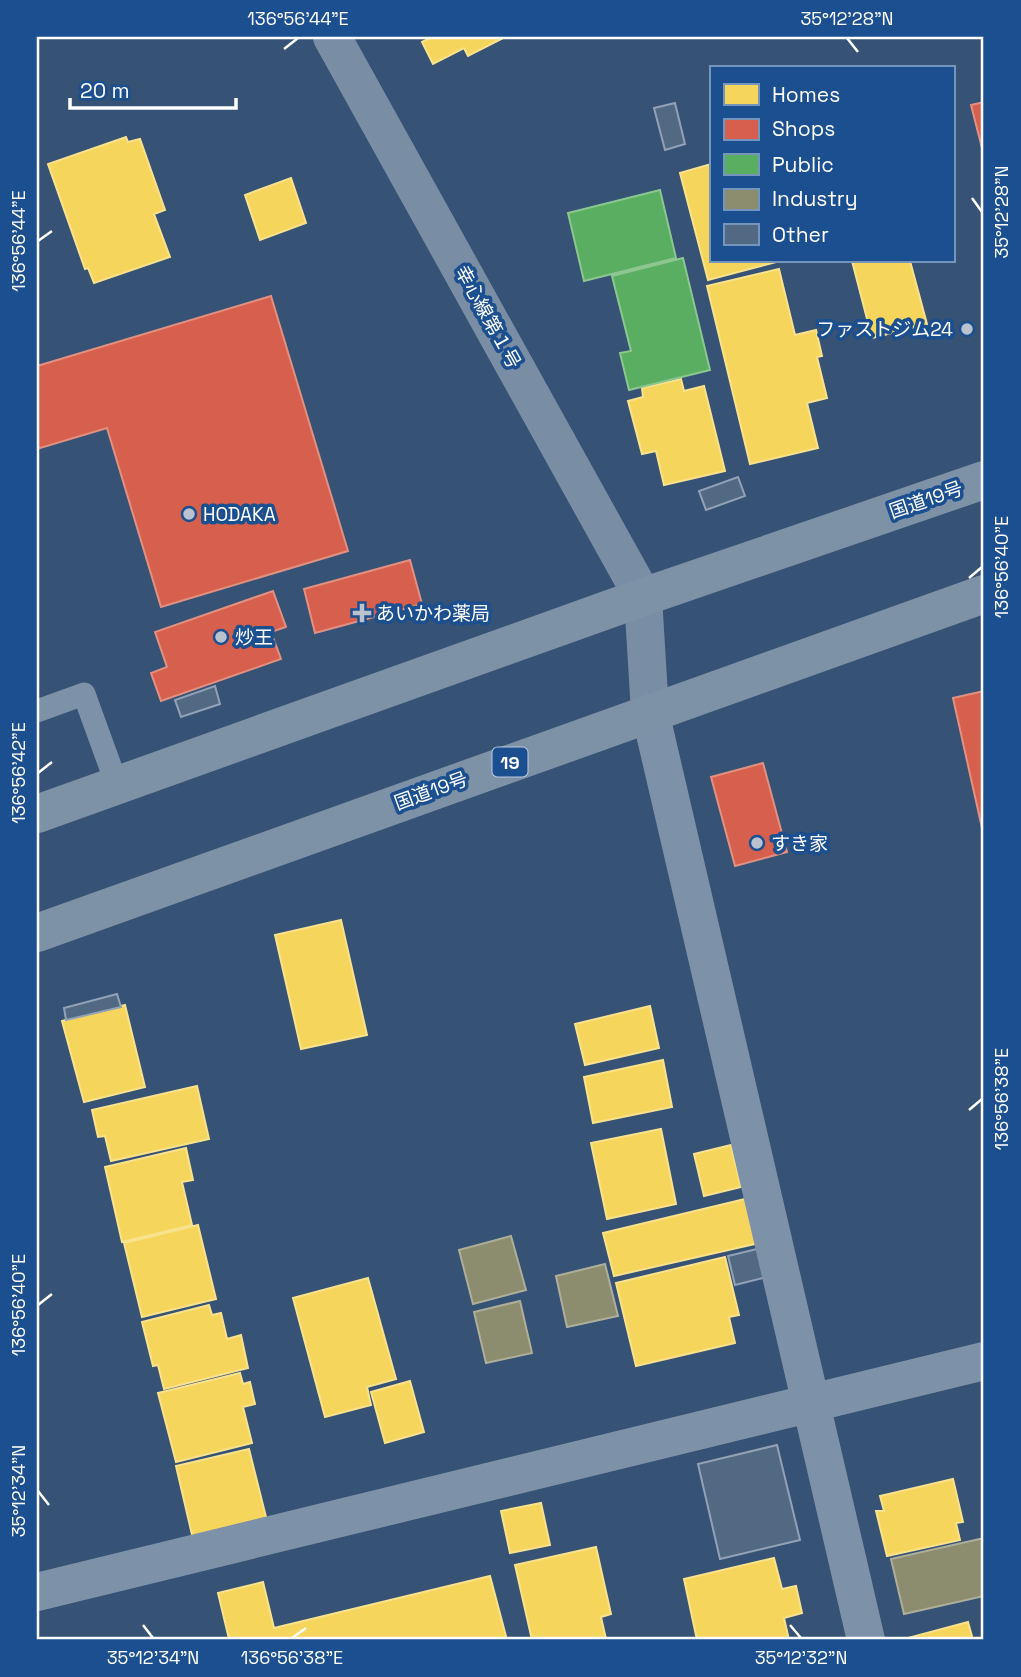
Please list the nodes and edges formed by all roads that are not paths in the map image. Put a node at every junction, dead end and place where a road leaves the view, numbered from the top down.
1 (332, 37) edge
2 (984, 480) edge
3 (984, 594) edge
4 (643, 597) junction
5 (37, 711) edge
6 (650, 712) junction
7 (117, 785) junction
8 (37, 814) edge
9 (37, 933) edge
10 (984, 1362) edge
11 (810, 1404) junction
12 (37, 1592) edge
13 (866, 1640) edge

1 - 4 street, 幸心線第１号
2 - 4 highway, 国道19号
3 - 6 highway, 国道19号 / 19
4 - 6 street
4 - 7 highway, 国道19号
5 - 7 lane
6 - 9 highway, 国道19号 / 19
6 - 11 street
7 - 8 highway, 国道19号
10 - 11 street
11 - 12 street
11 - 13 street

